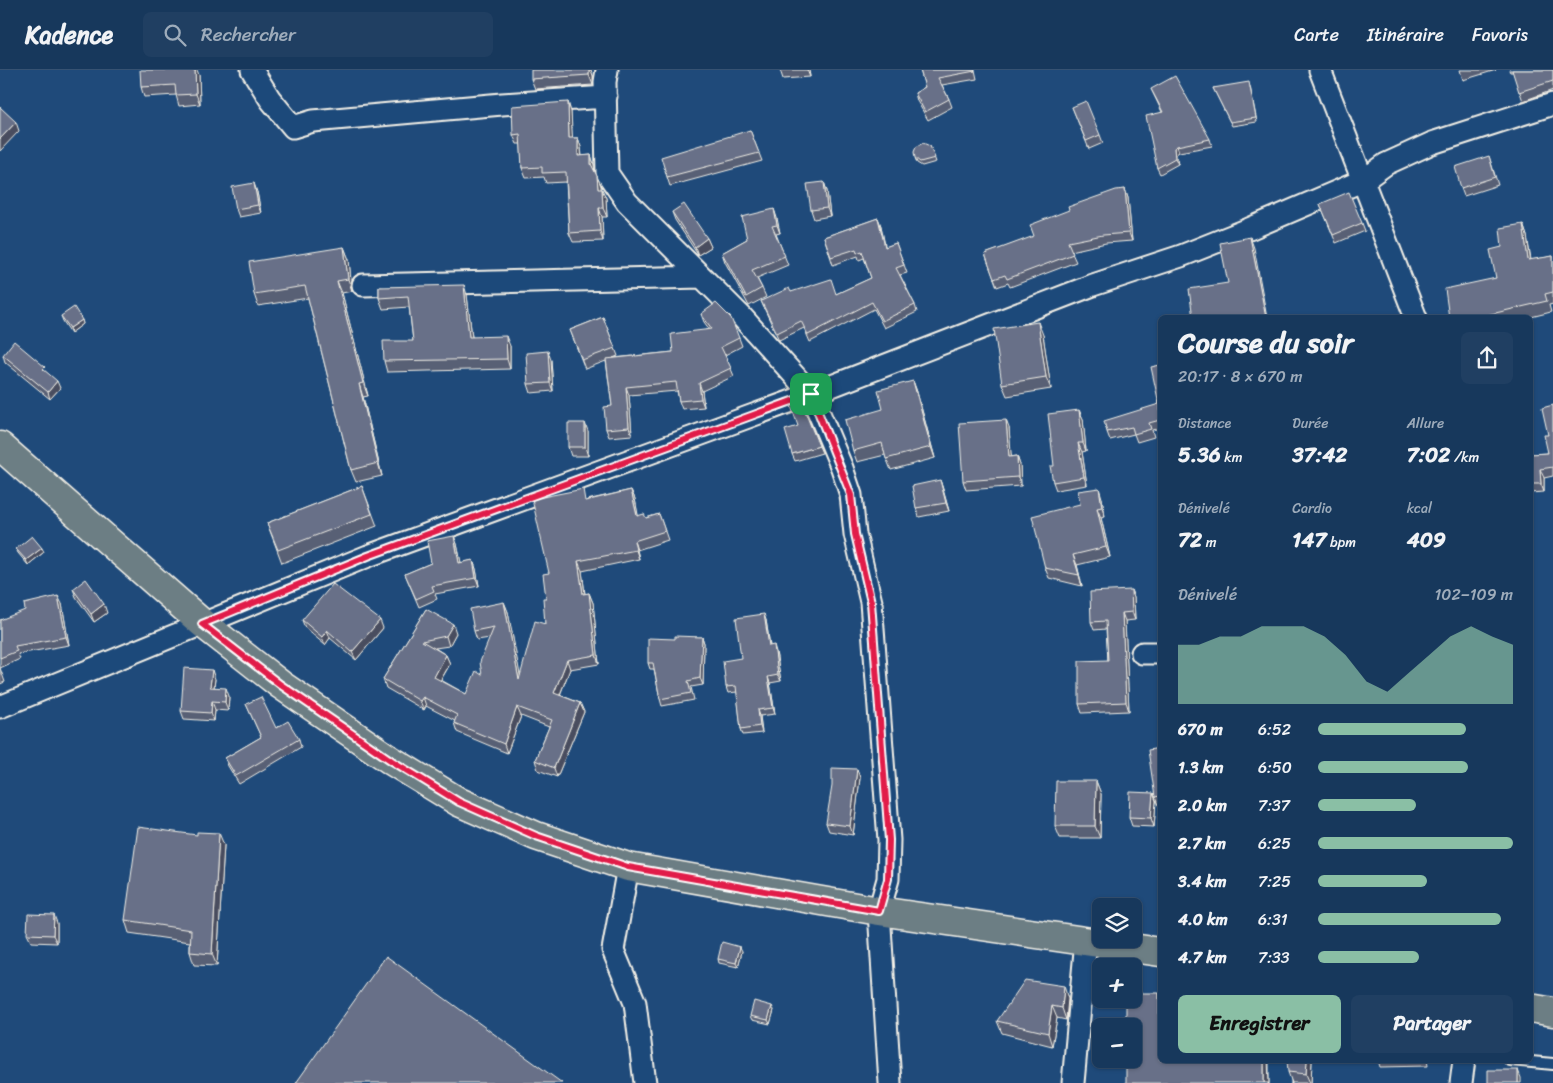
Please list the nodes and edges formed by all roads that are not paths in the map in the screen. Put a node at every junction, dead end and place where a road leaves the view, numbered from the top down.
1 (252, 70) edge
2 (607, 70) edge
3 (1320, 70) edge
4 (606, 97) junction
5 (1553, 104) edge
6 (1364, 180) junction
7 (702, 277) junction
8 (363, 285) dead end
9 (1415, 315) edge
10 (811, 394) junction
11 (0, 446) edge
12 (202, 624) junction
13 (0, 707) edge
14 (628, 867) junction
15 (879, 911) junction
16 (1086, 940) junction
17 (1158, 952) edge
18 (1533, 1009) edge
19 (1553, 1012) edge
20 (1533, 1062) edge
21 (1280, 1063) edge
22 (1464, 1063) edge
23 (1553, 1064) edge
24 (645, 1083) edge
25 (890, 1083) edge
26 (1073, 1083) edge
27 (1280, 1083) edge
28 (1461, 1083) edge

1 - 4 street
2 - 4 street
3 - 6 street
4 - 7 street
5 - 6 street
6 - 9 street
6 - 10 street
7 - 8 street
7 - 10 street
10 - 12 street
10 - 15 street
11 - 12 main road
12 - 13 street
12 - 14 main road
14 - 15 main road
14 - 24 street
15 - 16 main road
15 - 25 street
16 - 17 main road
16 - 26 street
18 - 19 main road
20 - 23 lane
21 - 27 street
22 - 28 street

